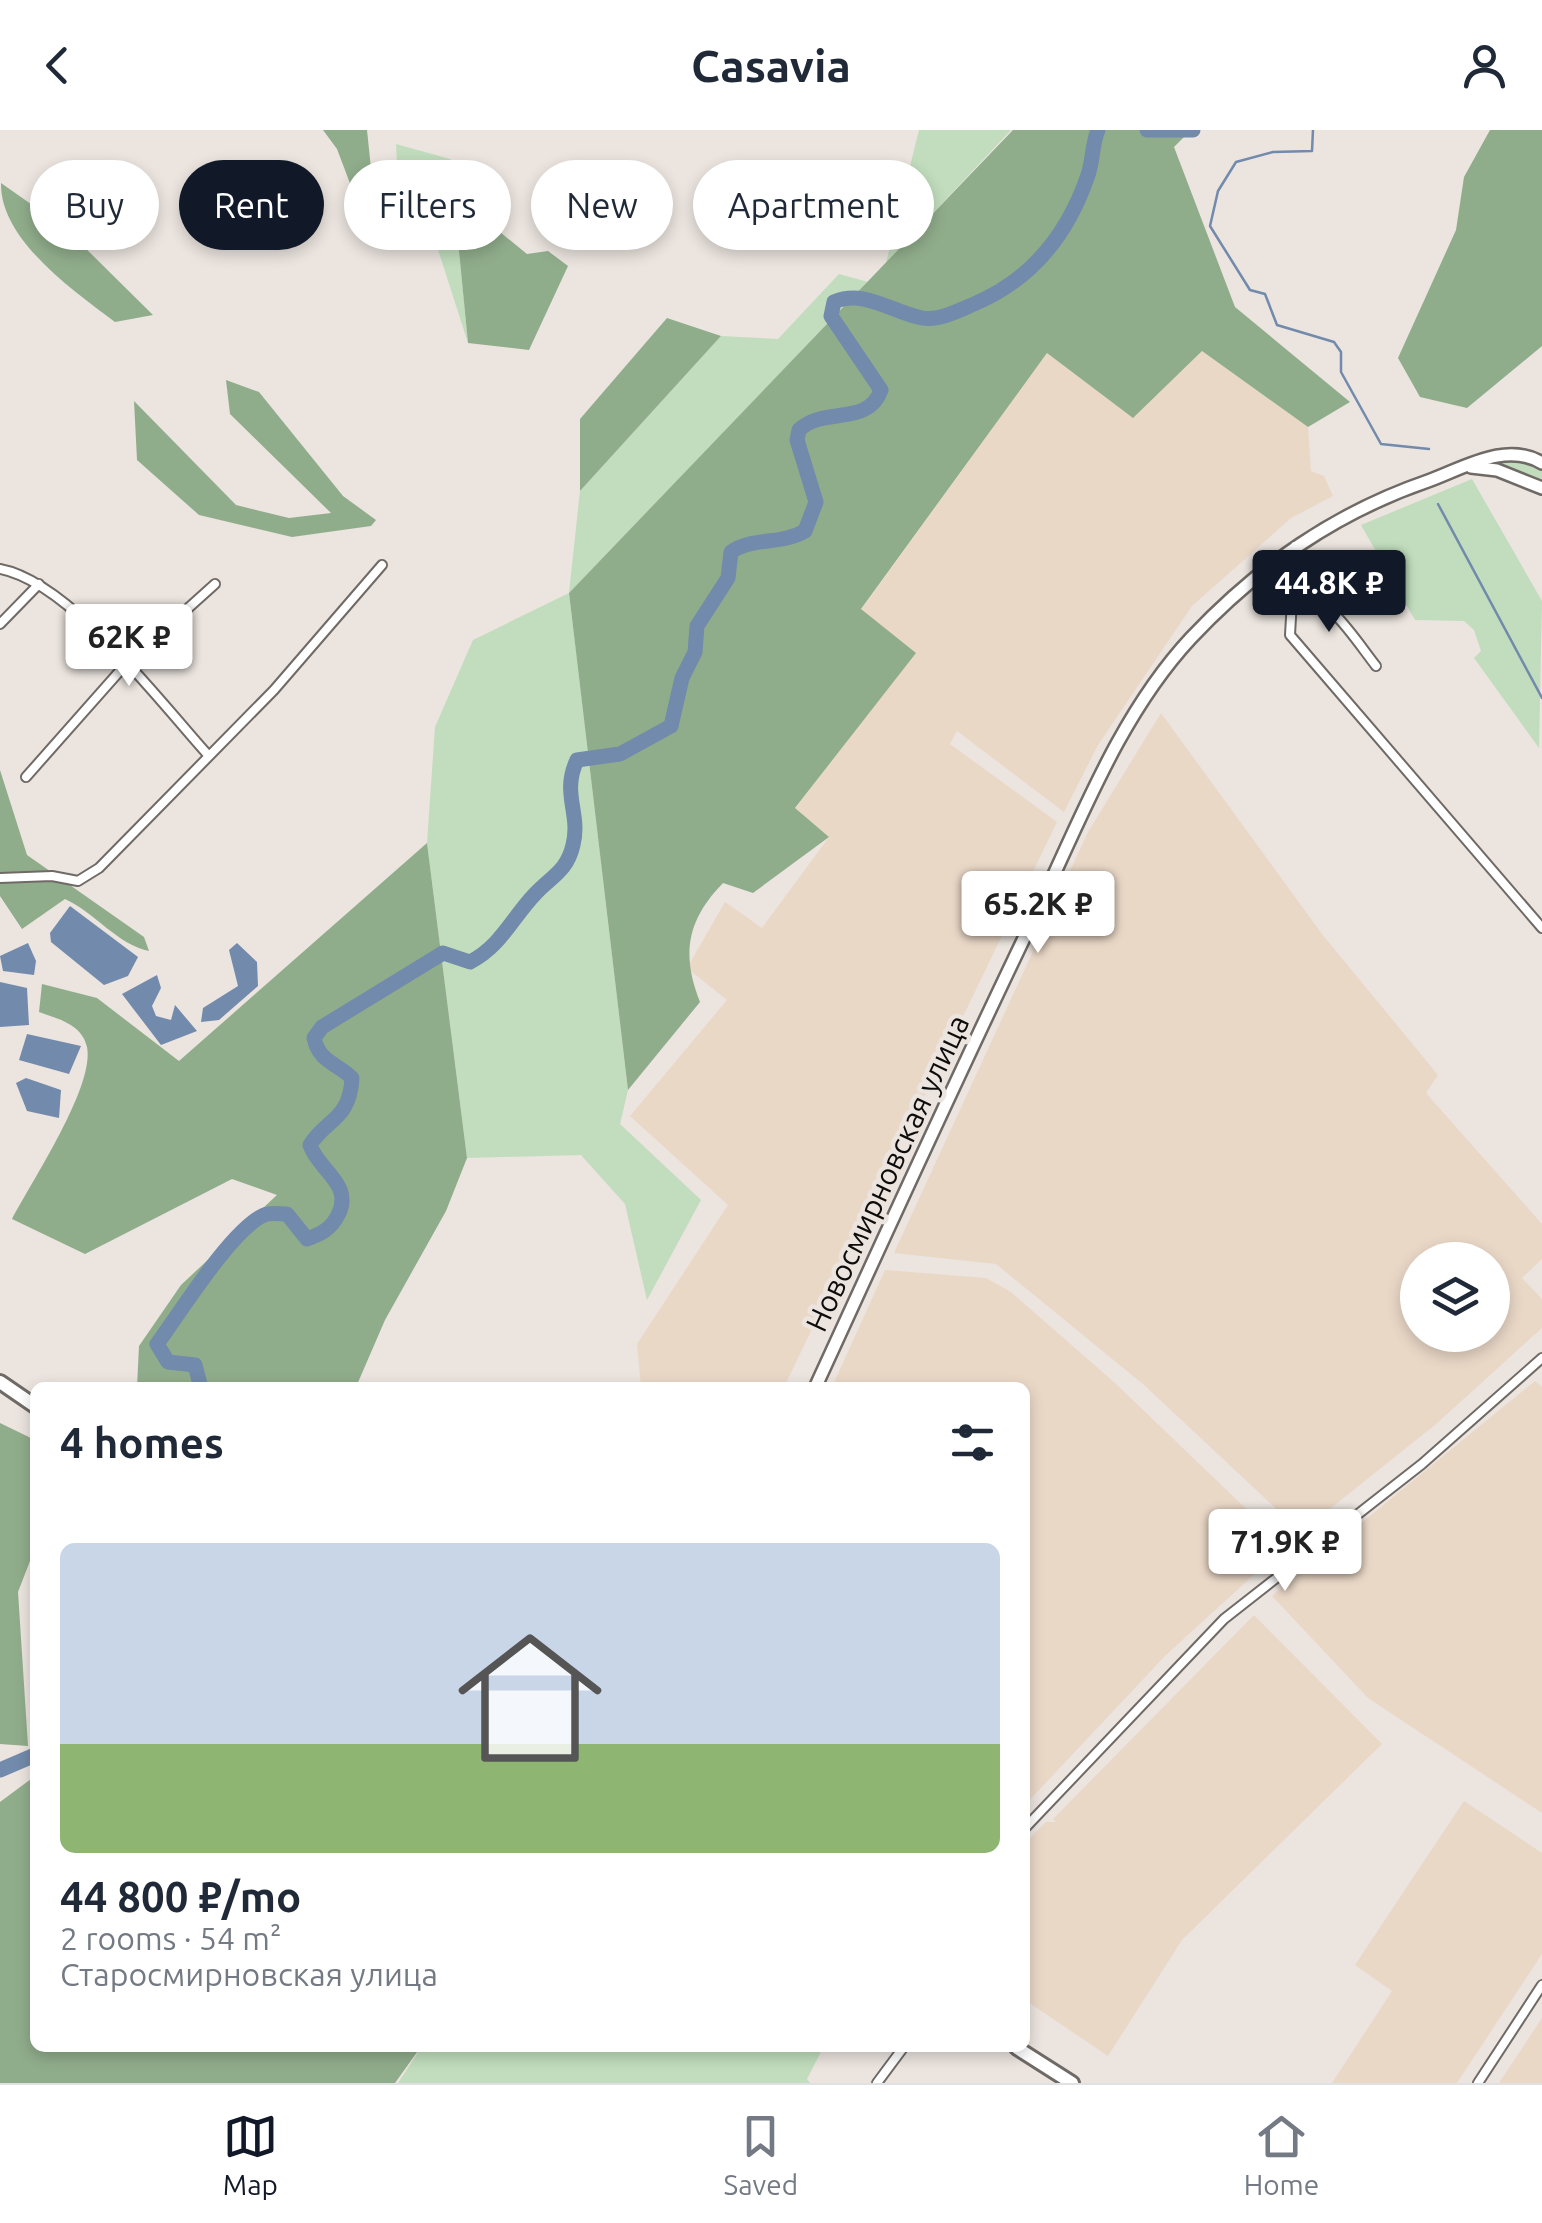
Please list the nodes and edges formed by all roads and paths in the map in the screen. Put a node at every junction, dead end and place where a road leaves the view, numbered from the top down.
1 (1542, 463) edge
2 (1467, 467) junction
3 (1542, 488) edge
4 (1295, 546) junction
5 (382, 565) dead end
6 (0, 569) edge
7 (38, 584) junction
8 (214, 584) dead end
9 (1294, 587) junction
10 (0, 624) edge
11 (126, 664) junction
12 (1376, 666) dead end
13 (208, 755) junction
14 (26, 776) dead end
15 (0, 878) edge
16 (1542, 928) edge
17 (1542, 1358) edge
18 (0, 1382) edge
19 (818, 1382) edge
20 (30, 1403) edge
21 (1030, 1823) edge
22 (1542, 1985) edge
23 (899, 2052) edge
24 (1023, 2052) edge
25 (877, 2083) edge
26 (1072, 2083) edge
27 (1478, 2083) edge

1 - 2 street, Новосмирновская улица
2 - 3 street
2 - 4 street, Новосмирновская улица
4 - 9 street
4 - 19 street, Новосмирновская улица
5 - 13 street
6 - 7 street
7 - 10 street
7 - 11 street
8 - 11 street
9 - 12 street
9 - 16 street
11 - 13 street
11 - 14 street
13 - 15 street
17 - 21 street
18 - 20 main road
22 - 27 street
23 - 25 street
24 - 26 main road

